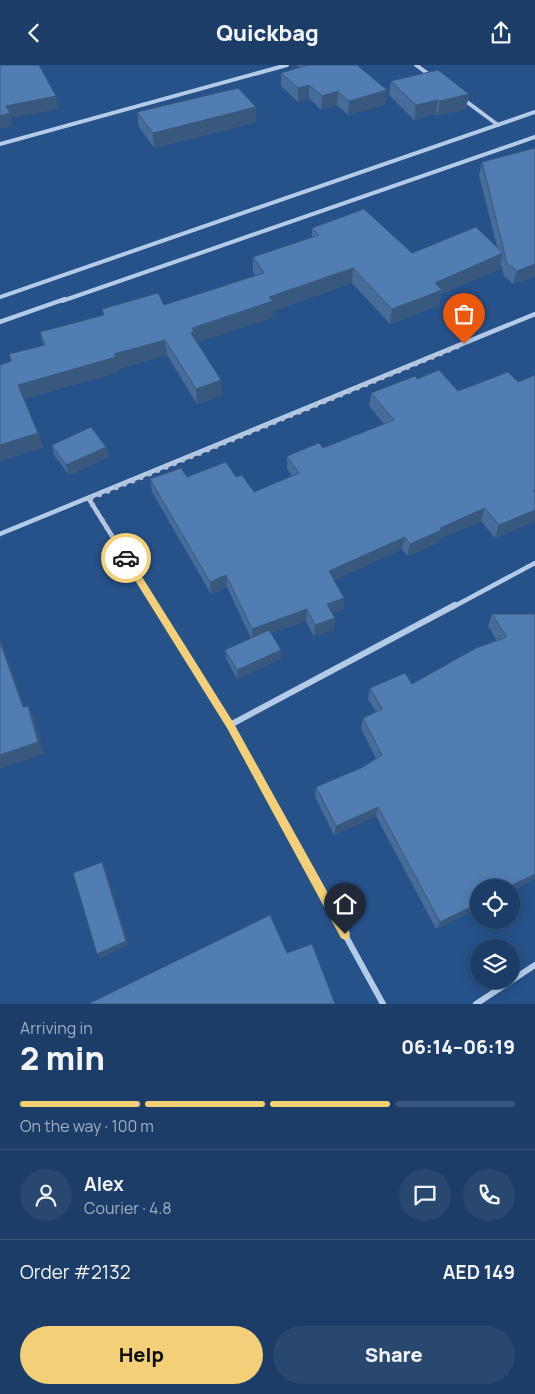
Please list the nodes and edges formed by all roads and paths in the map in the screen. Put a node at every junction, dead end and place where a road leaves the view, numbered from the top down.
1 (287, 65) edge
2 (416, 65) edge
3 (438, 81) edge
4 (461, 98) edge
5 (535, 112) edge
6 (498, 125) junction
7 (535, 137) edge
8 (0, 144) edge
9 (0, 297) edge
10 (535, 314) edge
11 (0, 322) edge
12 (89, 499) junction
13 (0, 534) edge
14 (535, 563) edge
15 (230, 725) junction
16 (535, 965) edge
17 (383, 1004) edge
18 (476, 1004) edge

1 - 8 street
2 - 3 street
4 - 6 street
5 - 6 street
6 - 9 street
7 - 11 street
10 - 12 street
12 - 13 street
12 - 15 street
14 - 15 street
15 - 17 street
16 - 18 street

